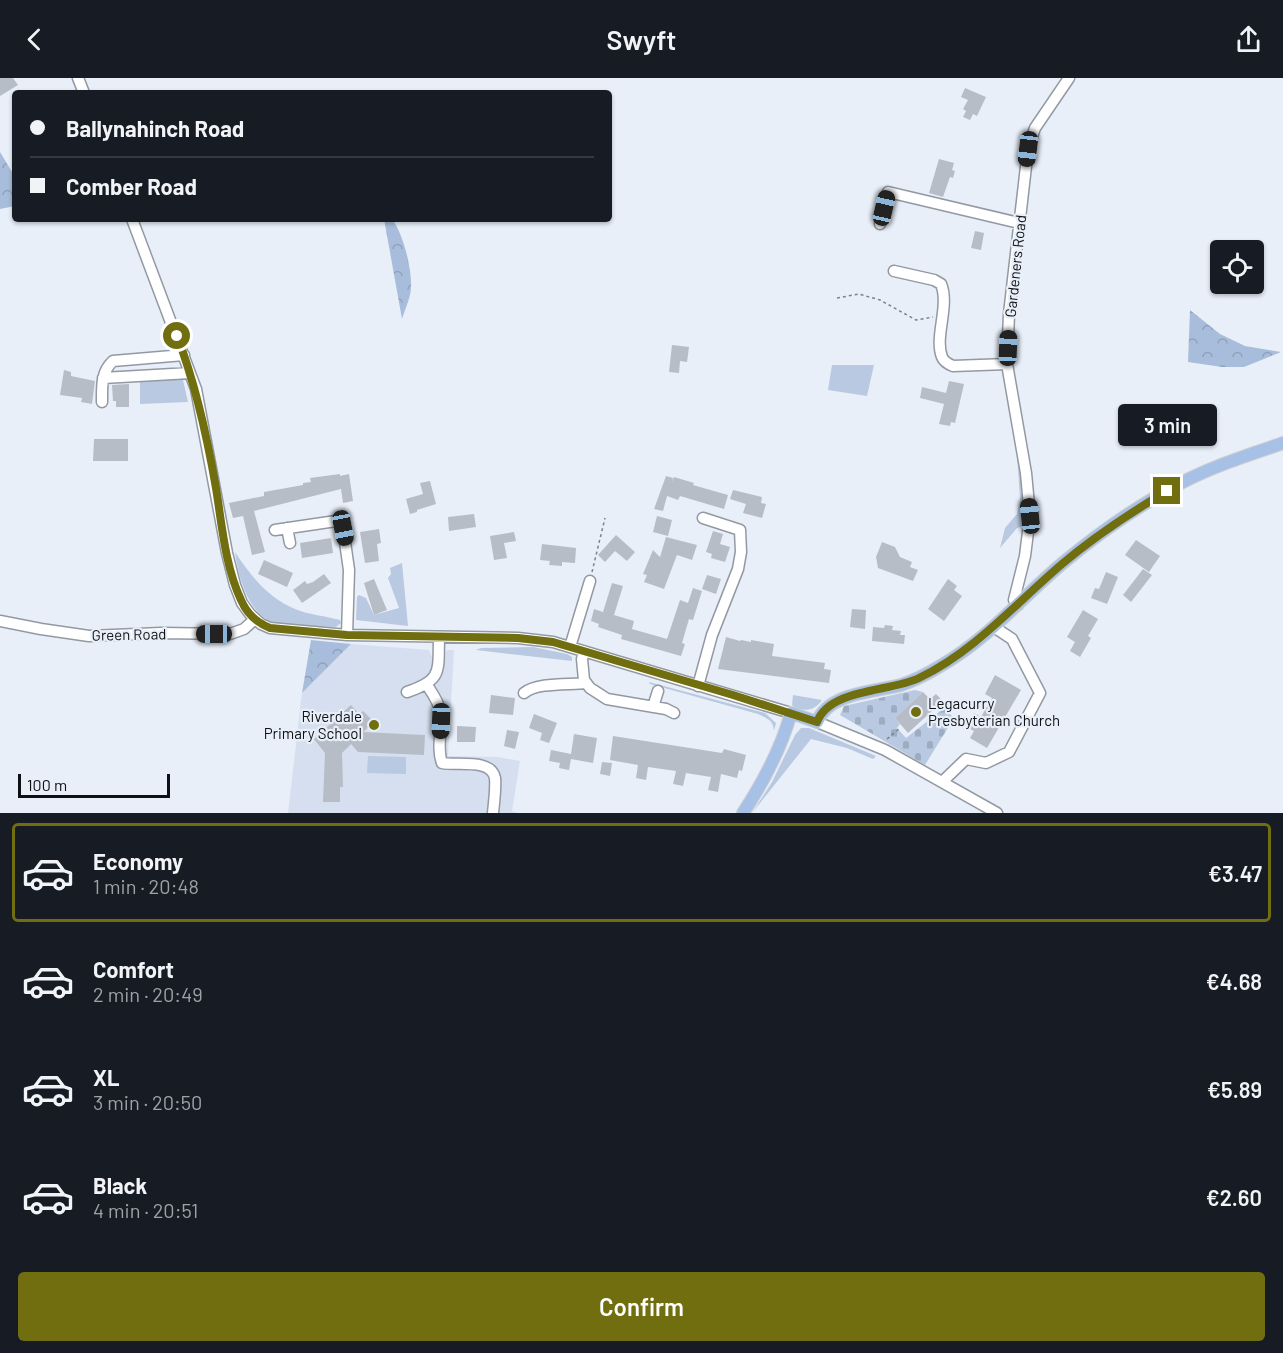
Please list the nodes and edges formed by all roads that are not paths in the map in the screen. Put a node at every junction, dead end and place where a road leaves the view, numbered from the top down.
1 (1069, 78) edge
2 (133, 222) edge
3 (1020, 223) junction
4 (880, 224) dead end
5 (894, 271) dead end
6 (184, 355) junction
7 (1007, 364) junction
8 (190, 373) junction
9 (103, 378) junction
10 (102, 402) dead end
11 (1283, 443) edge
12 (703, 518) dead end
13 (287, 528) junction
14 (275, 530) dead end
15 (290, 543) dead end
16 (590, 581) road end
17 (1018, 605) junction
18 (255, 619) junction
19 (0, 621) edge
20 (994, 627) junction
21 (347, 635) junction
22 (439, 637) junction
23 (570, 647) junction
24 (584, 651) junction
25 (586, 683) junction
26 (427, 685) junction
27 (698, 686) junction
28 (658, 691) dead end
29 (407, 692) dead end
30 (524, 693) dead end
31 (653, 707) junction
32 (674, 713) dead end
33 (791, 713) junction
34 (817, 722) junction
35 (942, 782) junction
36 (493, 813) edge
37 (743, 813) edge
38 (997, 813) edge

1 - 3 street, Gardeners Road
2 - 6 street
3 - 4 street
3 - 7 street, Gardeners Road
5 - 7 street
6 - 8 street
6 - 9 street
7 - 17 street, Gardeners Road
8 - 9 street
8 - 18 street
9 - 10 street
11 - 17 main road
12 - 27 street
13 - 14 street
13 - 15 street
13 - 21 street
16 - 23 street
17 - 20 main road
18 - 19 street, Green Road
18 - 21 street
20 - 34 main road
20 - 35 street
21 - 22 street
22 - 23 street
22 - 26 street
23 - 24 street
24 - 25 street
24 - 27 street
25 - 30 street
25 - 31 street
26 - 29 street
26 - 36 street
27 - 33 street
28 - 31 street
31 - 32 street
33 - 34 main road
33 - 37 main road
34 - 35 street
35 - 38 street

